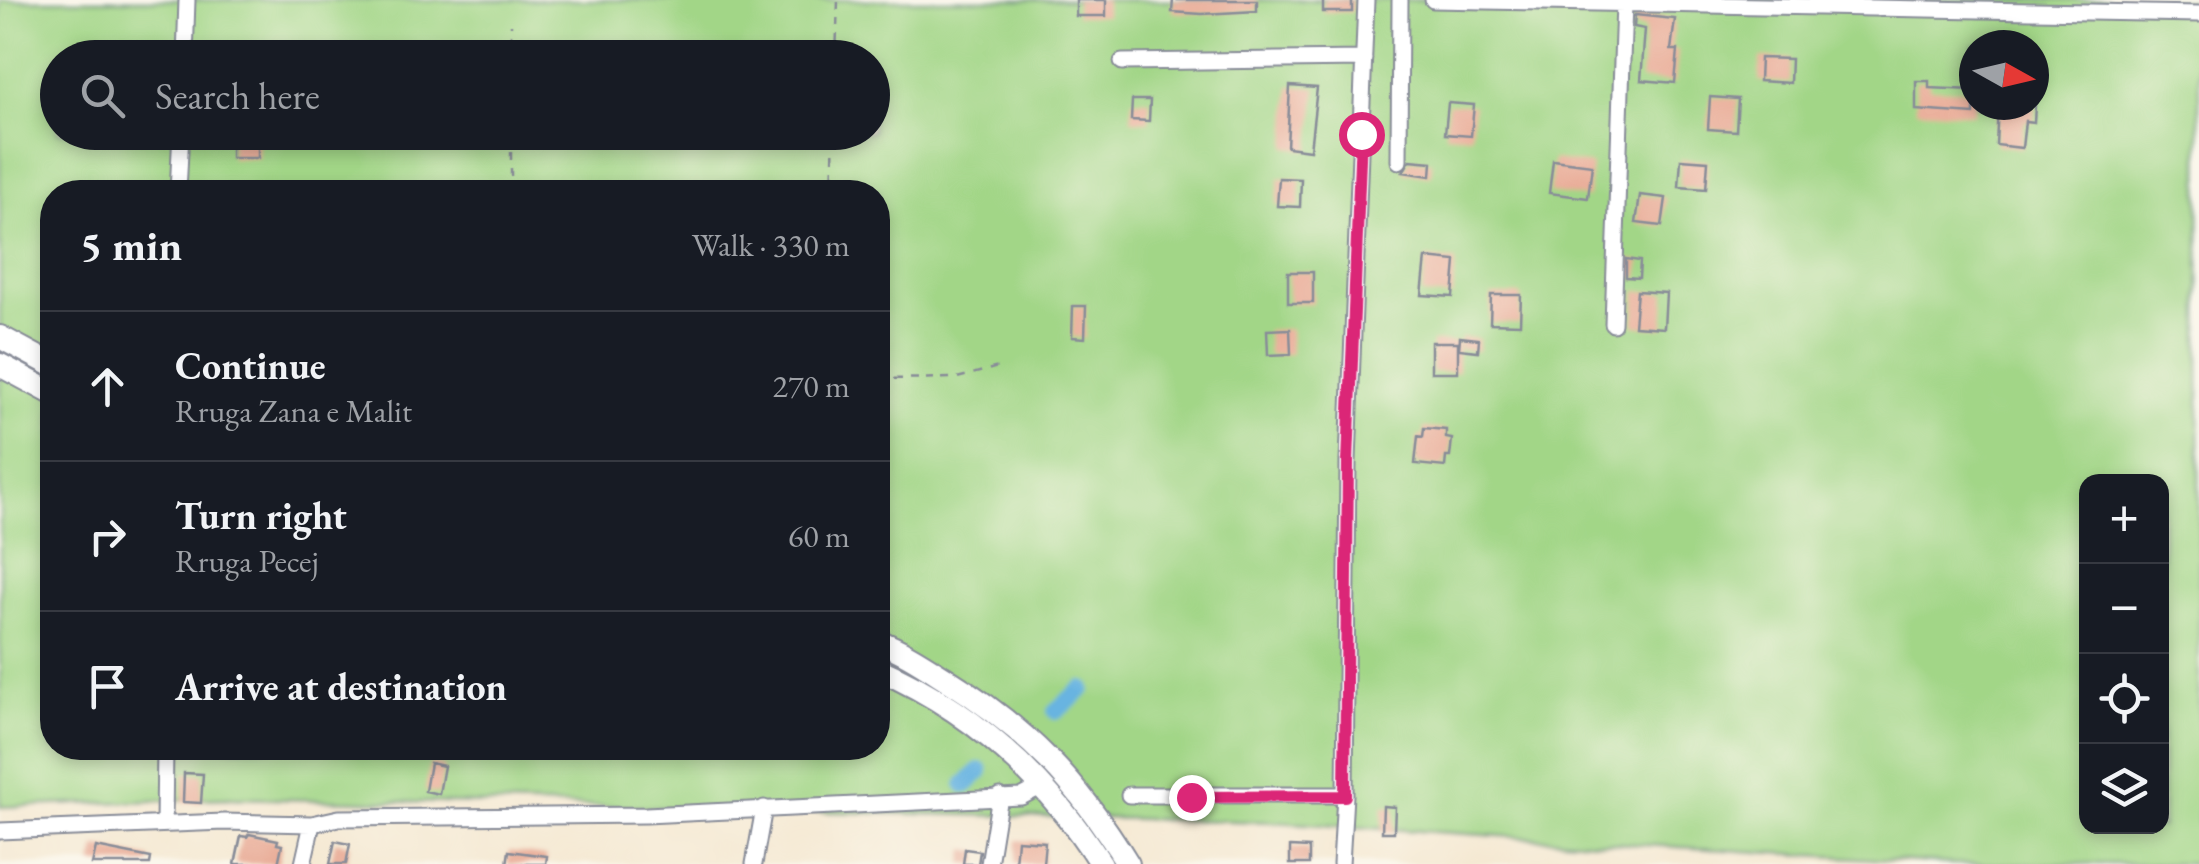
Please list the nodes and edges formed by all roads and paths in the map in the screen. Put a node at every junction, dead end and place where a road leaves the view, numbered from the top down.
1 (187, 0) edge
2 (838, 0) edge
3 (1366, 0) edge
4 (1400, 0) edge
5 (1433, 0) edge
6 (1624, 3) junction
7 (2199, 14) edge
8 (511, 24) dead end
9 (185, 40) edge
10 (511, 40) edge
11 (837, 40) edge
12 (1364, 59) junction
13 (1122, 62) dead end
14 (180, 150) edge
15 (511, 150) edge
16 (833, 150) edge
17 (1399, 161) dead end
18 (179, 180) edge
19 (511, 180) edge
20 (832, 180) edge
21 (1613, 324) dead end
22 (0, 337) edge
23 (40, 359) edge
24 (0, 365) edge
25 (998, 367) dead end
26 (890, 379) edge
27 (40, 387) edge
28 (890, 646) edge
29 (890, 675) edge
30 (165, 760) edge
31 (1042, 786) junction
32 (1000, 796) junction
33 (1129, 796) dead end
34 (1345, 796) junction
35 (764, 808) junction
36 (164, 824) junction
37 (312, 824) junction
38 (0, 831) edge
39 (1100, 863) edge
40 (304, 864) edge
41 (754, 864) edge
42 (989, 864) edge
43 (1128, 864) edge
44 (1342, 864) edge

1 - 9 street
2 - 11 path
3 - 12 street
4 - 17 street
5 - 6 street
6 - 7 street
6 - 21 street
8 - 10 path
12 - 13 street
12 - 34 street
14 - 18 street
15 - 19 path
16 - 20 path
22 - 23 highway
24 - 27 highway
25 - 26 path
28 - 43 highway
29 - 31 highway
30 - 36 street
31 - 32 street
31 - 39 highway
32 - 35 street
32 - 42 street
33 - 34 street
34 - 44 street
35 - 37 street
35 - 41 street
36 - 37 street
36 - 38 street
37 - 40 street

